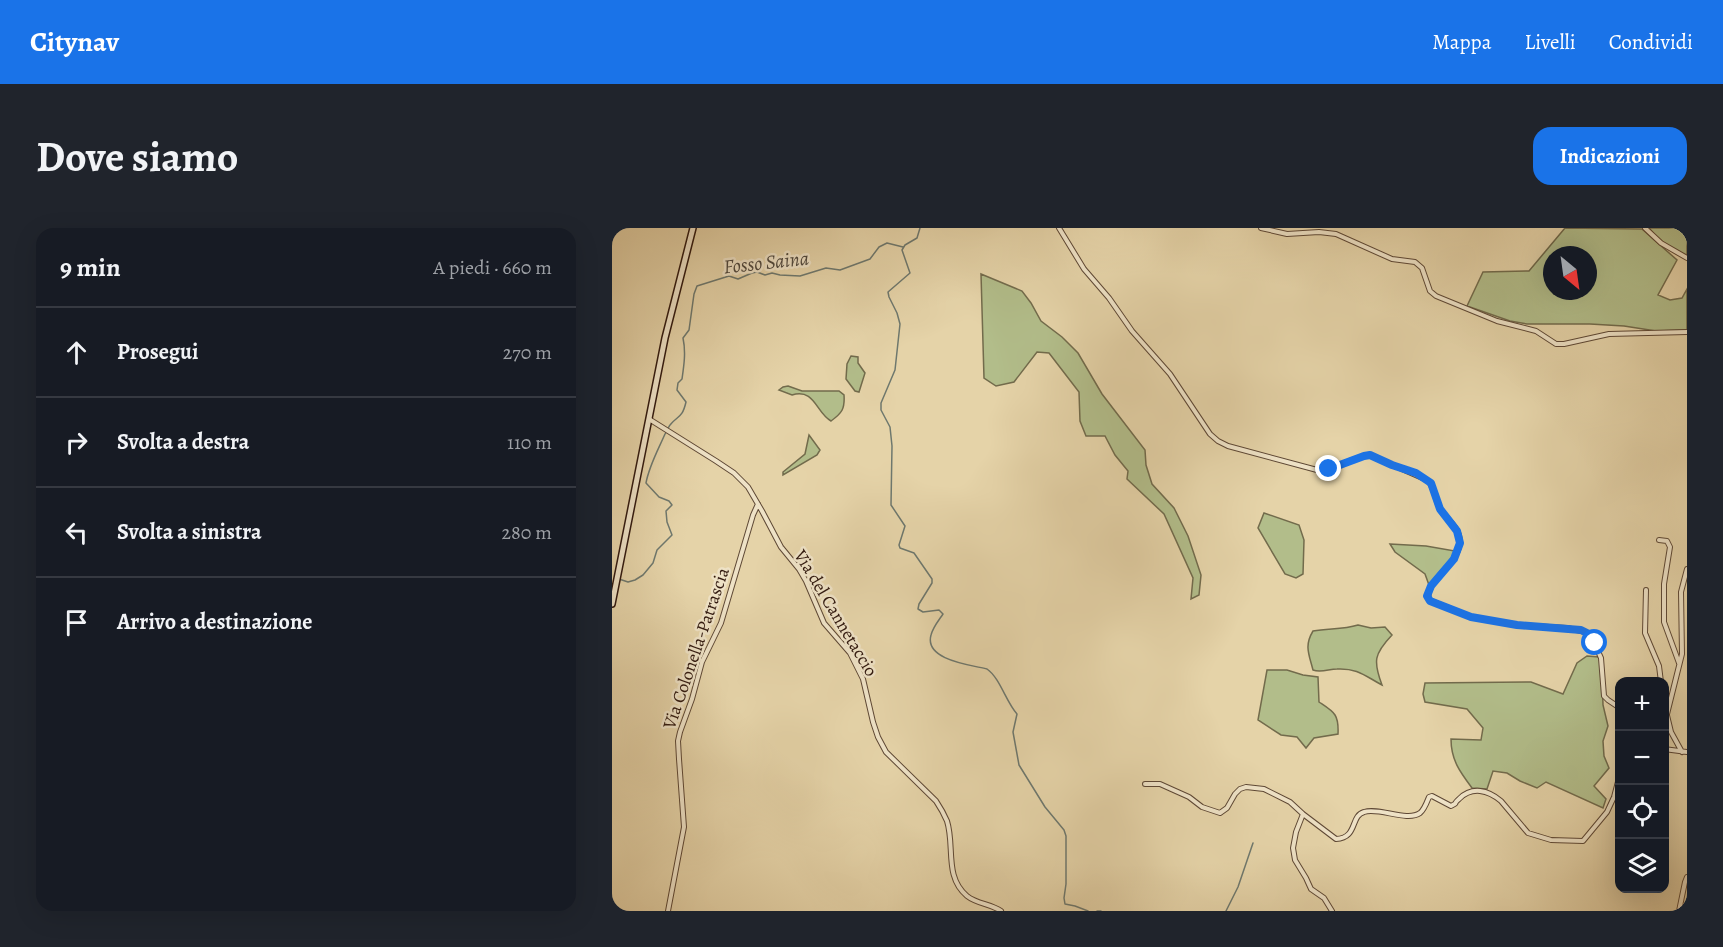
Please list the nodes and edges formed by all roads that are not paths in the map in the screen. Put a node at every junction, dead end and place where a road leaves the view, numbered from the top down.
1 (693, 228) edge
2 (1059, 228) edge
3 (1261, 228) edge
4 (1645, 228) edge
5 (1687, 258) edge
6 (1687, 332) edge
7 (648, 419) junction
8 (758, 504) junction
9 (1659, 540) dead end
10 (1687, 569) edge
11 (1646, 590) dead end
12 (612, 604) edge
13 (1680, 664) junction
14 (1660, 677) edge
15 (1615, 705) edge
16 (1669, 706) edge
17 (1669, 723) edge
18 (1669, 750) edge
19 (1684, 752) edge
20 (1145, 784) dead end
21 (1617, 785) edge
22 (1303, 814) junction
23 (1687, 877) edge
24 (668, 911) edge
25 (1001, 911) edge
26 (1332, 911) edge
27 (1679, 911) edge

1 - 7 main road
2 - 15 street
3 - 6 street
4 - 5 street
7 - 8 street, Via del Cannetaccio
7 - 12 main road
8 - 24 street, Via Colonella-Patrascia
8 - 25 street, Via del Cannetaccio
9 - 13 street
10 - 13 street
11 - 14 street
13 - 16 street
17 - 19 street
18 - 19 street
20 - 22 street
21 - 22 street
22 - 26 street
23 - 27 street

